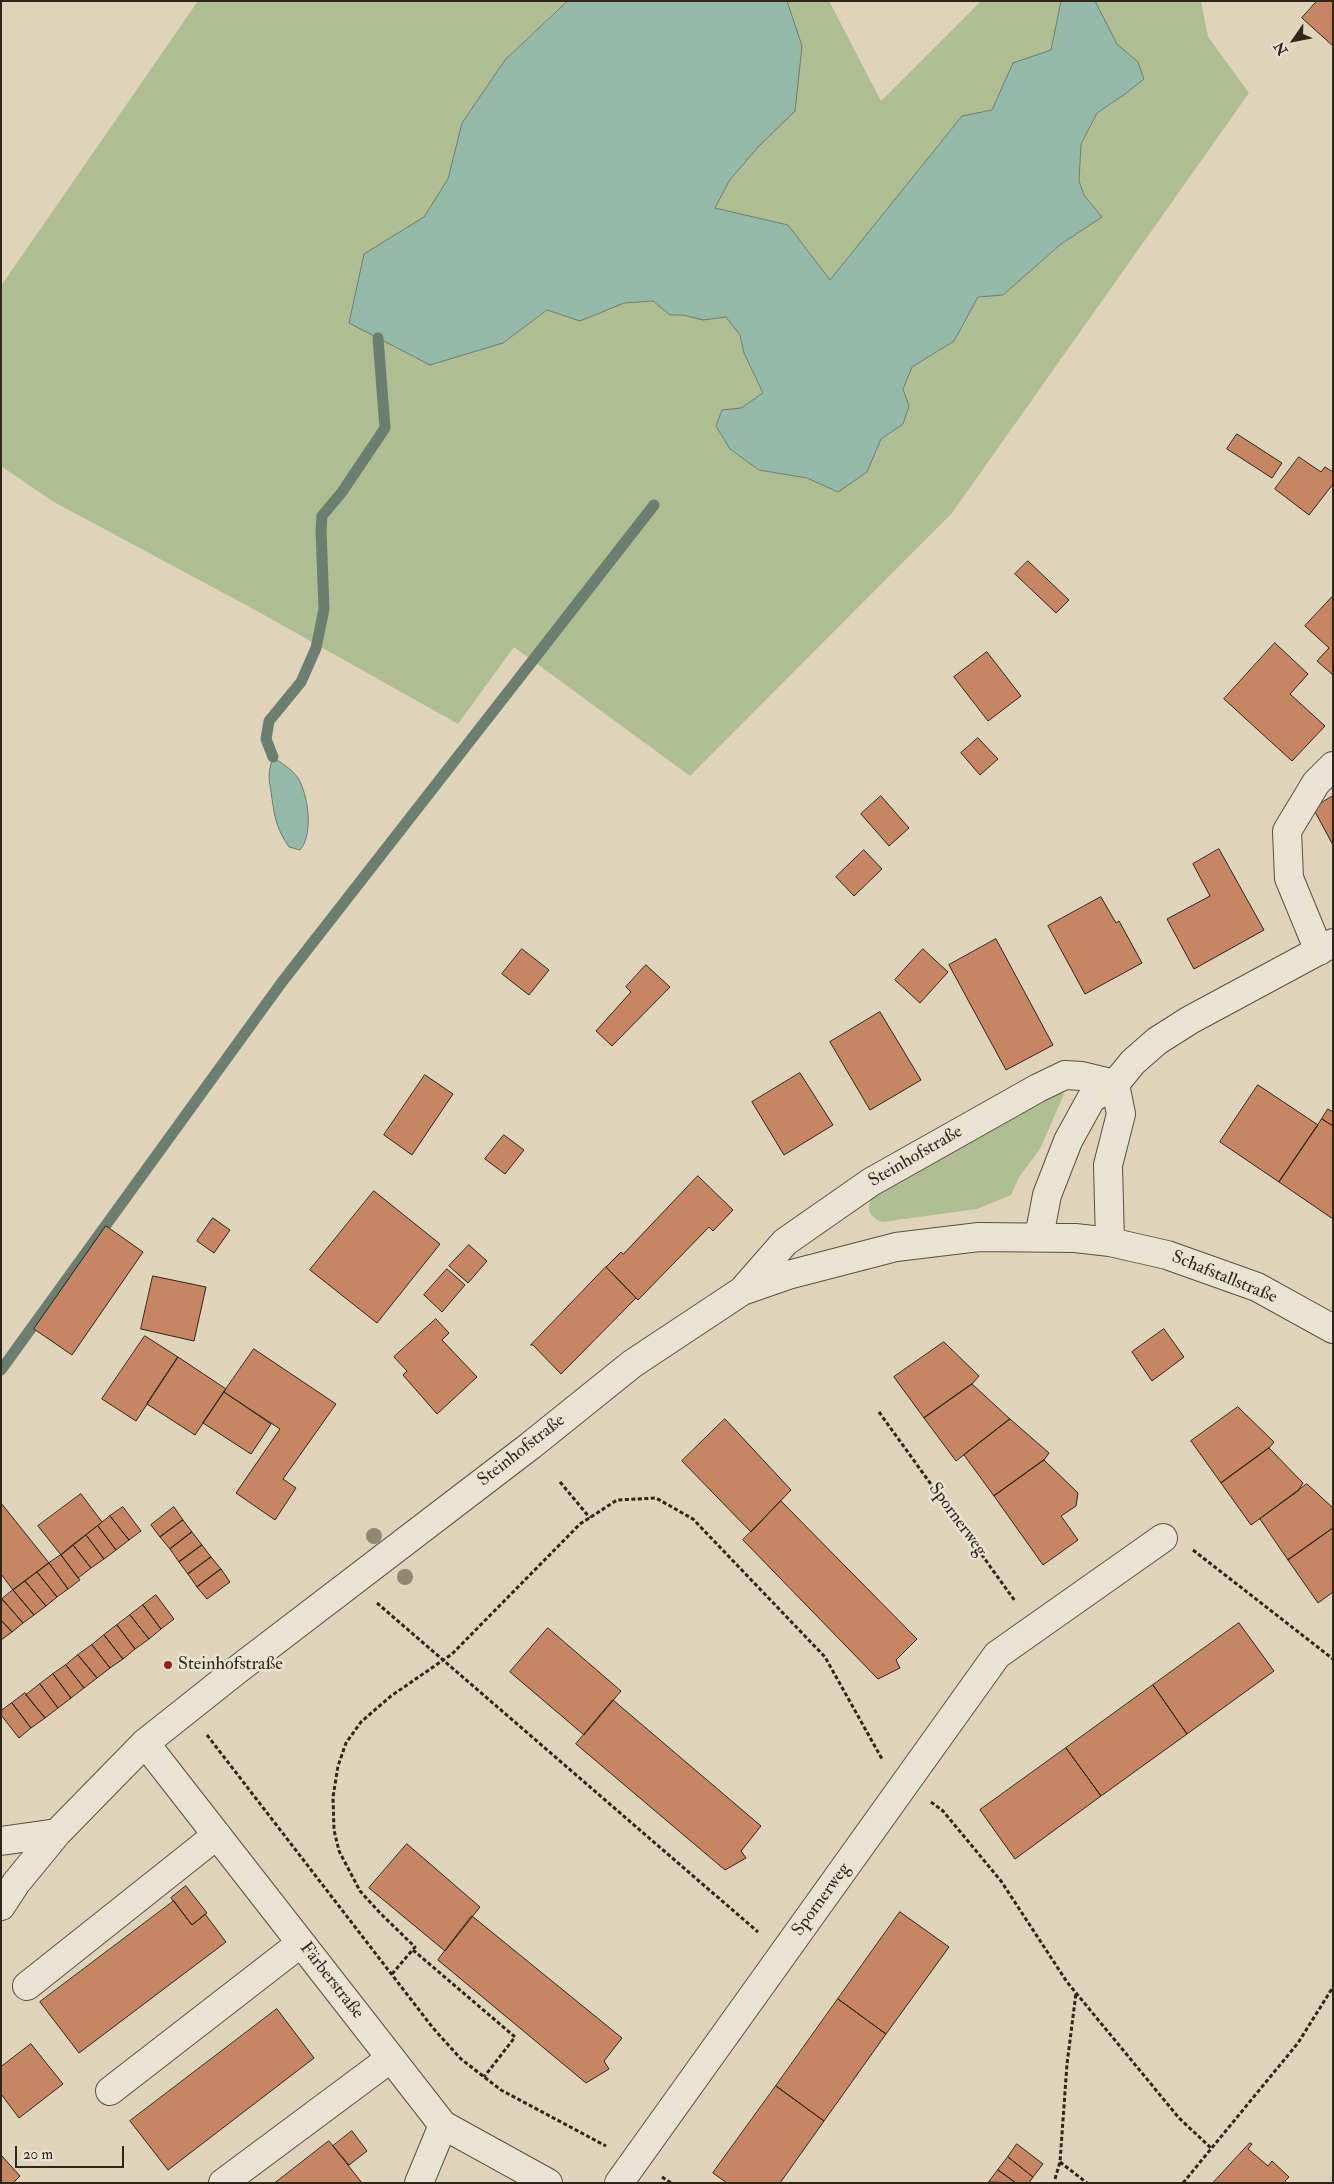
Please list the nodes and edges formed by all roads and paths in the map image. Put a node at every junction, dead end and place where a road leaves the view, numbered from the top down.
1 (1333, 766) edge
2 (1326, 947) edge
3 (1115, 1084) junction
4 (1039, 1237) junction
5 (1110, 1242) junction
6 (742, 1291) junction
7 (1333, 1329) edge
8 (879, 1412) dead end
9 (560, 1482) dead end
10 (590, 1518) junction
11 (1163, 1538) joint
12 (353, 1582) junction
13 (1035, 1628) junction
14 (1333, 1659) edge
15 (443, 1660) junction
16 (187, 1709) junction
17 (146, 1743) junction
18 (906, 1781) junction
19 (57, 1833) junction
20 (217, 1835) junction
21 (1, 1841) edge
22 (1, 1906) edge
23 (301, 1943) junction
24 (413, 1950) junction
25 (783, 1954) junction
26 (392, 1974) junction
27 (27, 1986) dead end
28 (1333, 1988) edge
29 (1076, 1993) junction
30 (391, 2058) junction
31 (484, 2076) junction
32 (110, 2091) dead end
33 (443, 2124) junction
34 (1211, 2148) junction
35 (635, 2161) junction
36 (1060, 2162) junction
37 (1055, 2179) dead end
38 (223, 2183) edge
39 (418, 2183) edge
40 (548, 2183) edge
41 (619, 2183) edge
42 (1087, 2183) edge
43 (1183, 2183) edge

1 - 2 street
2 - 3 street
3 - 4 street
3 - 5 street
3 - 6 street, Steinhofstraße
4 - 5 street, Steinhofstraße
4 - 6 street, Steinhofstraße
5 - 7 street, Schafstallstraße
6 - 12 street, Steinhofstraße
8 - 13 path, Spornerweg
9 - 10 path
10 - 15 path
10 - 18 path
11 - 13 street, Spornerweg
11 - 14 path
12 - 15 path
12 - 16 street, Steinhofstraße
13 - 18 street, Spornerweg
15 - 24 path
15 - 25 path
16 - 17 street, Steinhofstraße
16 - 26 path
17 - 19 street, Steinhofstraße
17 - 20 street, Färberstraße
18 - 25 street, Spornerweg
18 - 29 path
19 - 21 street
19 - 22 street, Steinhofstraße
20 - 23 street, Färberstraße
20 - 27 street
23 - 30 street, Färberstraße
23 - 32 street
24 - 26 path
24 - 31 path
25 - 35 street, Spornerweg
26 - 31 path
28 - 34 path
29 - 34 path
29 - 36 path
30 - 33 street, Färberstraße
30 - 38 street
31 - 35 path
33 - 39 street
33 - 40 street, Färberstraße
34 - 43 path
35 - 41 street, Spornerweg
36 - 37 path
36 - 42 path

